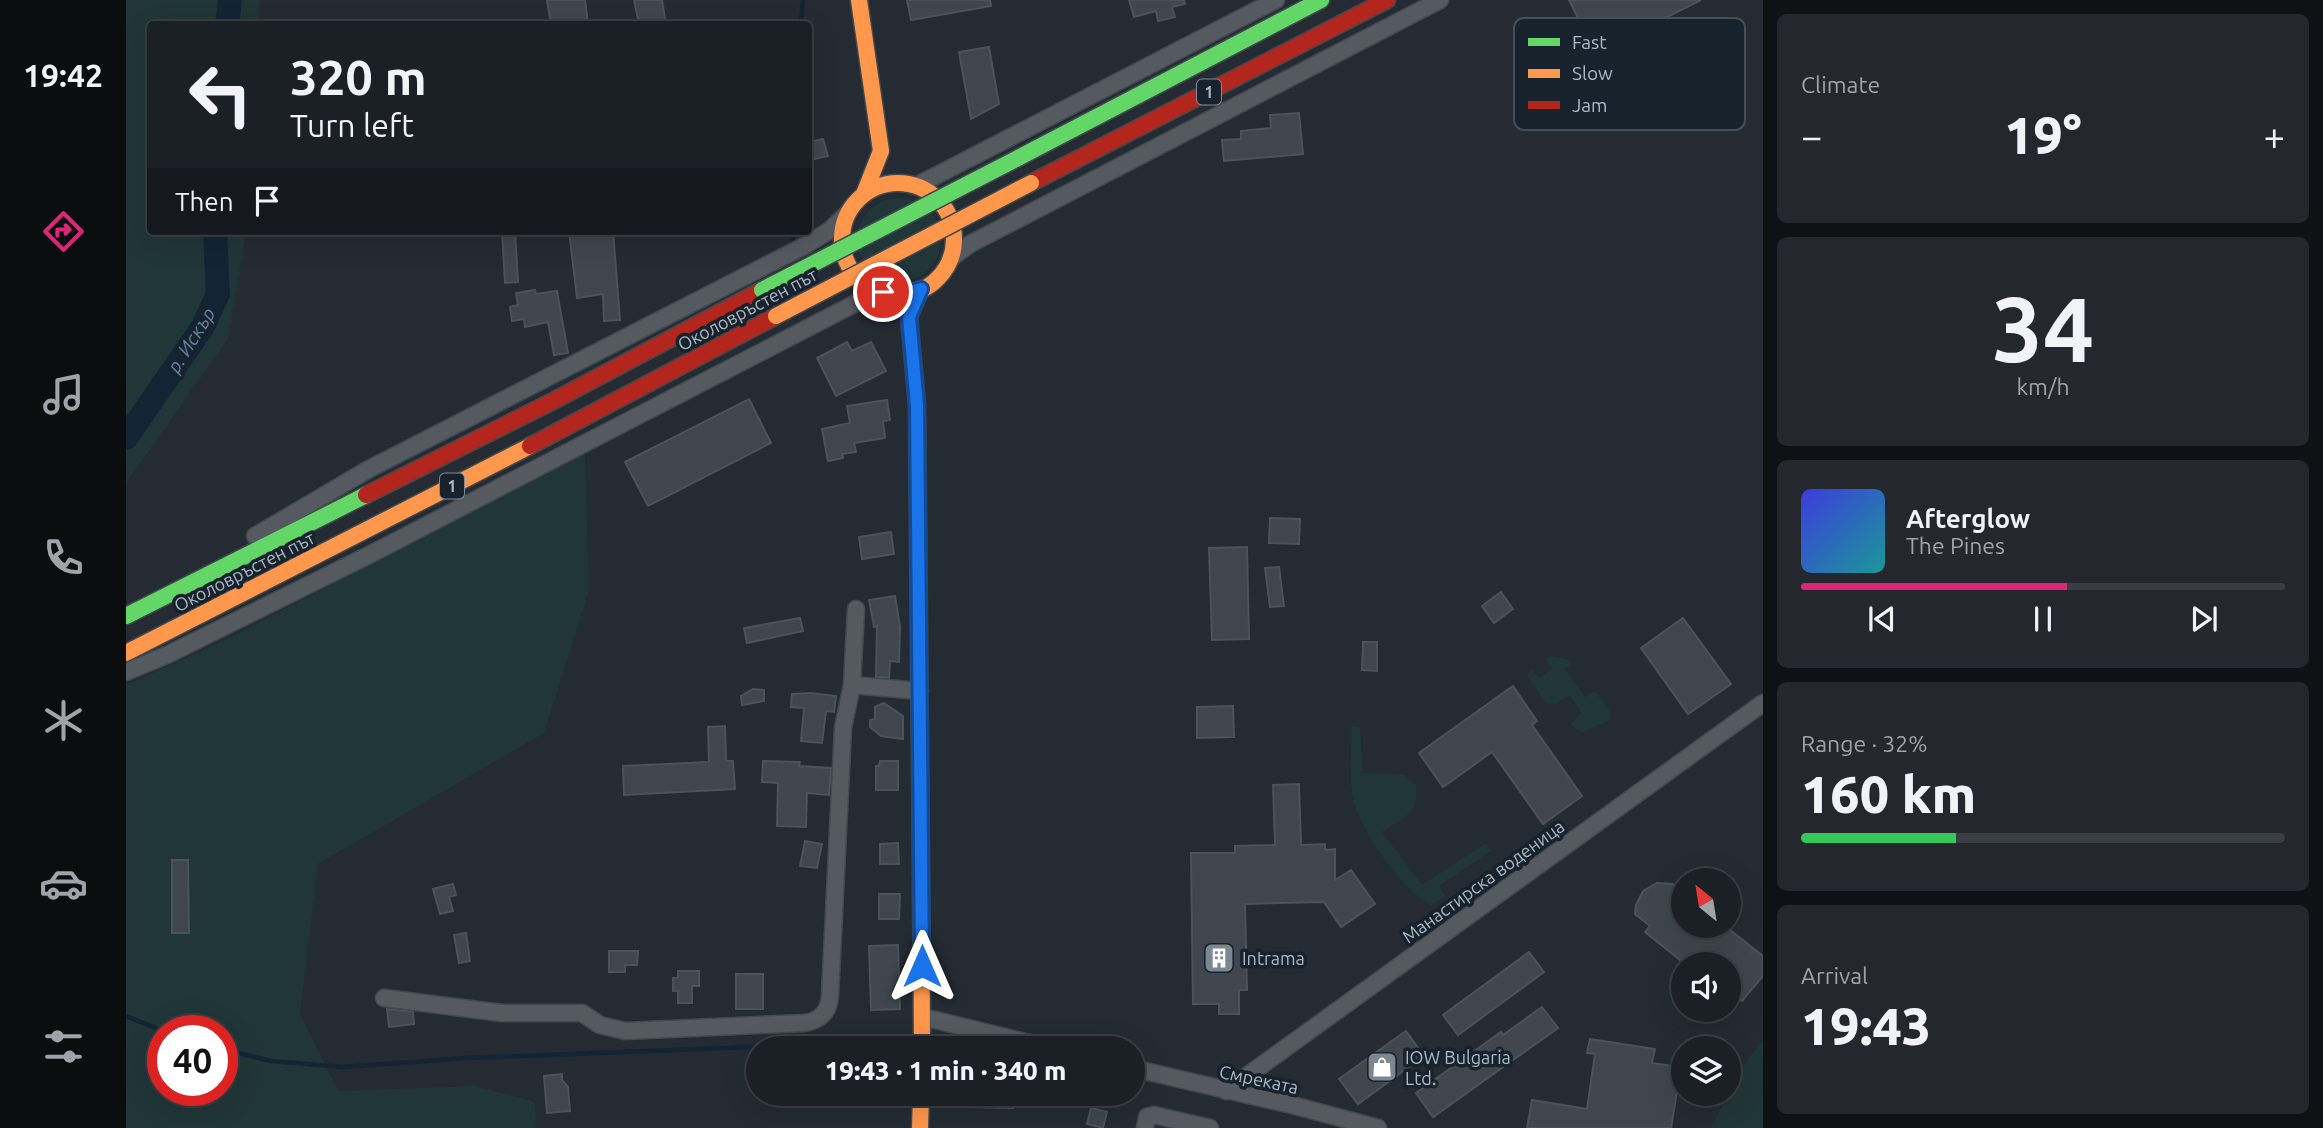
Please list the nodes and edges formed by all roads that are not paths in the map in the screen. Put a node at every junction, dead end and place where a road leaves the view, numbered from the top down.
1 (859, 0) edge
2 (1276, 0) edge
3 (1319, 0) edge
4 (1387, 0) edge
5 (1409, 0) edge
6 (1440, 0) edge
7 (1311, 40) junction
8 (881, 151) junction
9 (911, 185) junction
10 (864, 194) junction
11 (848, 213) junction
12 (950, 259) junction
13 (921, 289) junction
14 (890, 294) junction
15 (909, 317) junction
16 (856, 609) dead end
17 (126, 610) edge
18 (126, 616) edge
19 (126, 653) edge
20 (126, 672) edge
21 (852, 685) junction
22 (920, 691) junction
23 (1763, 703) edge
24 (384, 998) dead end
25 (923, 1017) junction
26 (922, 1036) edge
27 (1001, 1036) edge
28 (1145, 1071) edge
29 (1226, 1091) junction
30 (921, 1106) edge
31 (1146, 1123) edge
32 (920, 1128) edge
33 (1210, 1128) edge
34 (1378, 1128) edge

1 - 8 main road
2 - 9 street
3 - 18 main road, Околовръстен път / 1, bridge
4 - 7 main road, Околовръстен път / 1
5 - 7 main road
6 - 12 street
7 - 19 main road, Околовръстен път / 1, bridge
8 - 9 main road
8 - 10 main road
9 - 10 main road
9 - 12 main road
10 - 11 main road
11 - 14 main road
11 - 17 street
12 - 13 main road
13 - 14 main road
13 - 15 main road
14 - 15 main road
14 - 20 street
15 - 22 main road
16 - 21 street
21 - 22 street
21 - 24 street
22 - 25 main road
23 - 29 street, Манастирска воденица
25 - 26 main road
25 - 27 street
28 - 29 street, Смреката
29 - 34 street, Смреката
30 - 32 main road
31 - 33 street

